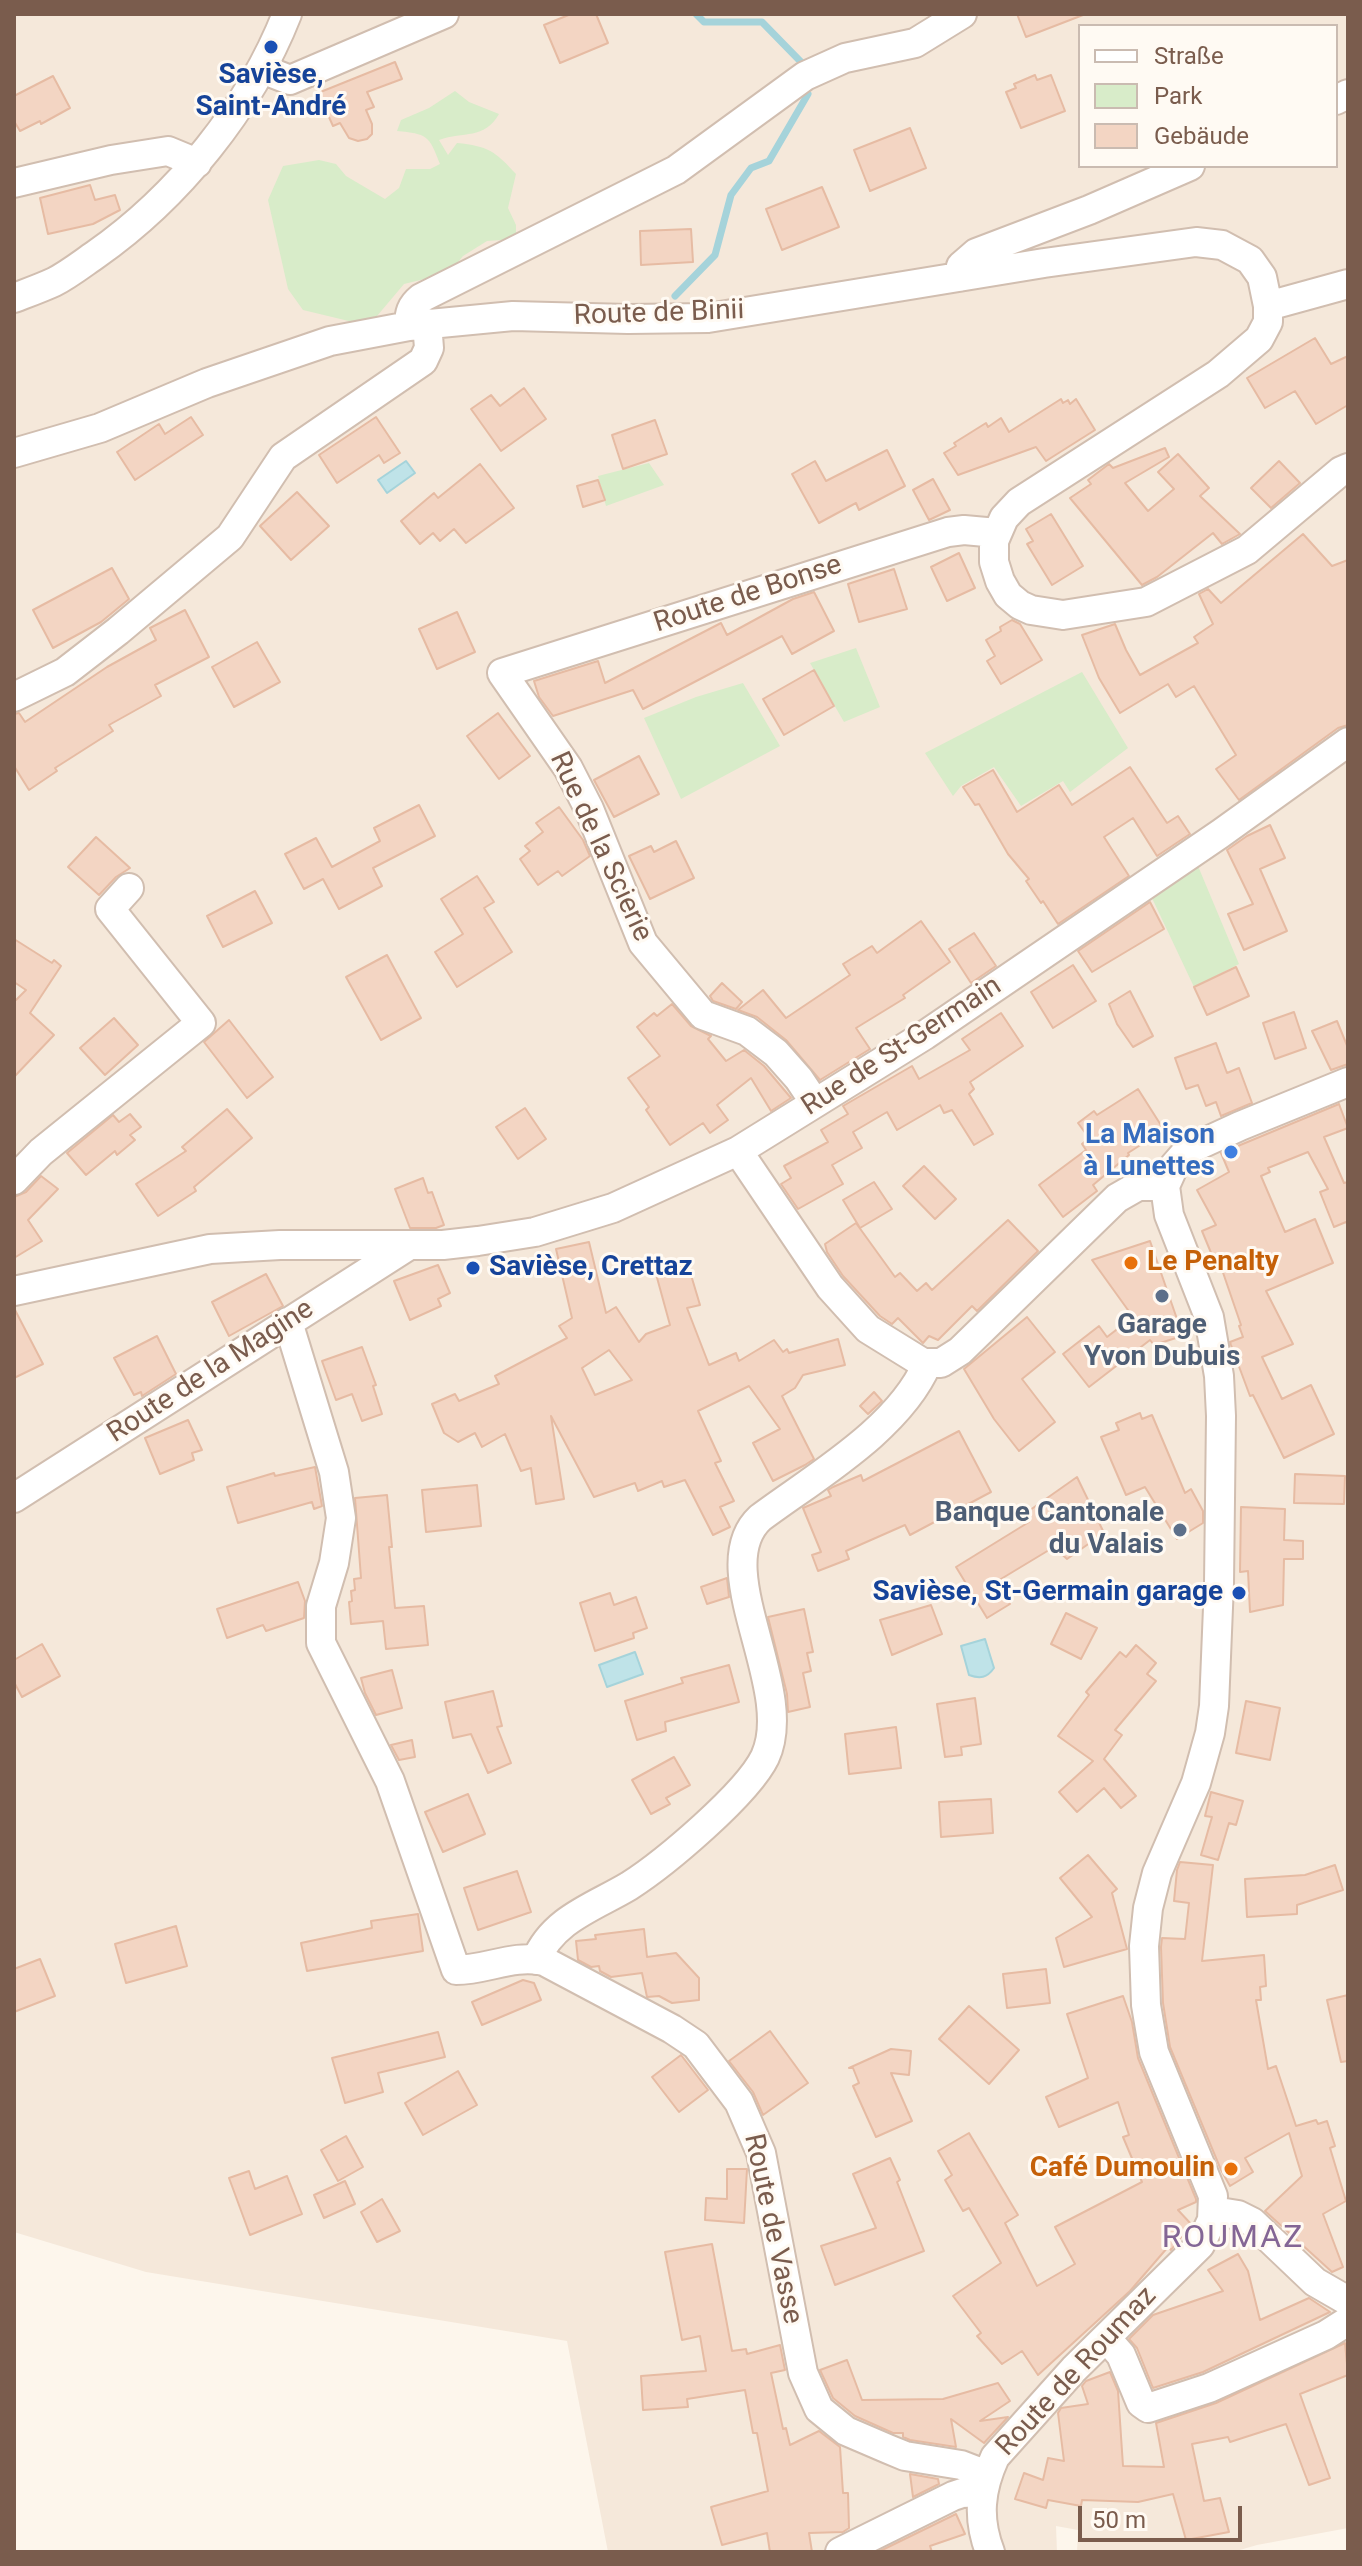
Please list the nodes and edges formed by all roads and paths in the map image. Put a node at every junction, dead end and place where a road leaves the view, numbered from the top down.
1 (287, 14) edge
2 (444, 14) edge
3 (962, 14) edge
4 (262, 69) junction
5 (197, 163) junction
6 (1185, 168) edge
7 (14, 183) edge
8 (959, 277) junction
9 (1348, 284) edge
10 (14, 298) edge
11 (1268, 314) junction
12 (418, 324) junction
13 (14, 453) edge
14 (1348, 468) edge
15 (997, 533) junction
16 (502, 673) joint
17 (14, 697) edge
18 (1348, 742) edge
19 (129, 888) dead end
20 (1348, 1082) edge
21 (815, 1103) junction
22 (738, 1151) junction
23 (14, 1180) edge
24 (1165, 1186) junction
25 (409, 1246) junction
26 (14, 1291) edge
27 (288, 1322) junction
28 (927, 1364) junction
29 (14, 1498) edge
30 (536, 1960) junction
31 (1213, 2211) junction
32 (1348, 2301) edge
33 (1348, 2321) edge
34 (1107, 2339) junction
35 (984, 2483) junction
36 (840, 2552) edge
37 (990, 2552) edge

1 - 4 street
2 - 4 street
3 - 12 street
4 - 5 street
5 - 7 street
5 - 10 street
6 - 8 street
8 - 11 street, Route de Binii
8 - 12 street, Route de Binii
9 - 11 street
11 - 15 street
12 - 13 street, Route de Binii
12 - 17 street
14 - 15 street
15 - 16 street, Route de Bonse
16 - 21 street, Rue de la Scierie
18 - 21 street, Rue de St-Germain
19 - 23 street
20 - 24 street
21 - 22 street, Rue de St-Germain
22 - 25 street, Rue de St-Germain
22 - 28 street
24 - 28 street
24 - 31 street
25 - 26 street, Rue de St-Germain
25 - 27 street, Route de la Magine
27 - 29 street, Route de la Magine
27 - 30 street, Route de Vasse
28 - 30 street
30 - 35 street, Route de Vasse
31 - 32 street
31 - 34 street, Route de Roumaz
33 - 34 street
34 - 35 street, Route de Roumaz
35 - 36 street
35 - 37 street

